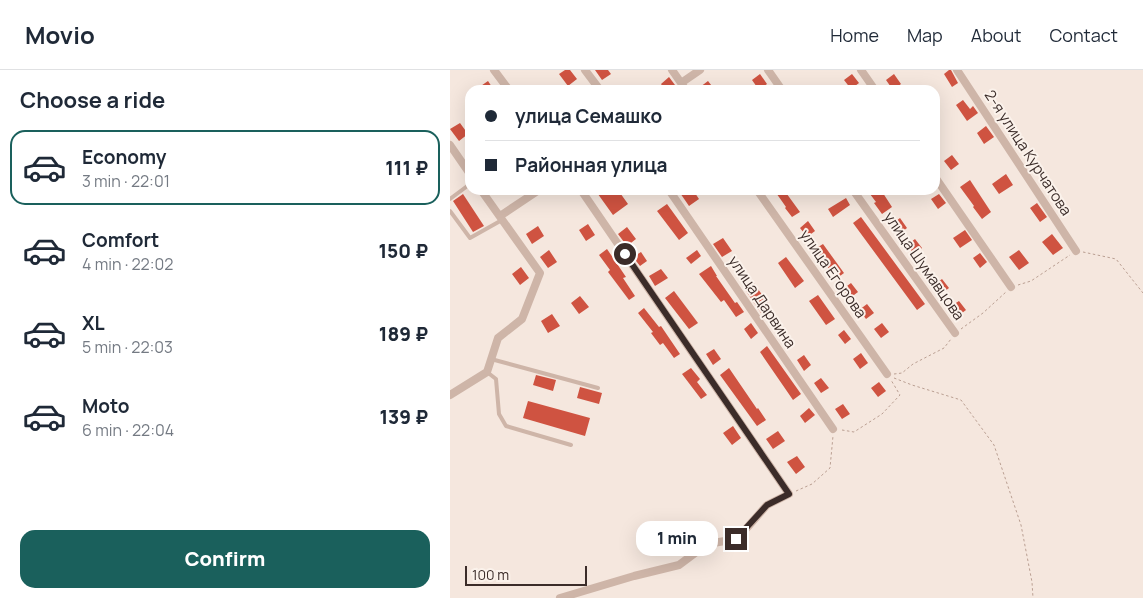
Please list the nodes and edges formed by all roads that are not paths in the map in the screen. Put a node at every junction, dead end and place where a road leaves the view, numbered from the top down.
1 (494, 70) edge
2 (586, 70) edge
3 (672, 70) edge
4 (700, 70) edge
5 (768, 70) edge
6 (861, 70) edge
7 (957, 70) edge
8 (681, 83) joint
9 (505, 85) edge
10 (596, 85) edge
11 (778, 85) edge
12 (872, 85) edge
13 (450, 145) edge
14 (465, 167) edge
15 (940, 184) edge
16 (465, 188) edge
17 (485, 195) edge
18 (532, 195) edge
19 (584, 195) edge
20 (672, 195) edge
21 (761, 195) edge
22 (857, 195) edge
23 (450, 199) edge
24 (450, 210) edge
25 (501, 218) junction
26 (1076, 251) road end
27 (1011, 287) road end
28 (955, 333) road end
29 (491, 359) junction
30 (487, 372) junction
31 (887, 374) road end
32 (598, 388) dead end
33 (450, 395) edge
34 (833, 429) road end
35 (571, 446) dead end
36 (560, 598) edge

1 - 9 street
2 - 10 street
3 - 8 street
4 - 8 street
5 - 11 street
6 - 12 street
7 - 26 street, 2-я улица Курчатова
13 - 14 street
15 - 27 street
16 - 23 lane
17 - 25 street
18 - 25 street
19 - 36 street
20 - 34 street, улица Дарвина
21 - 31 street, улица Егорова
22 - 28 street, улица Шумавцова
24 - 25 lane
25 - 29 street
29 - 30 street
29 - 32 lane
30 - 33 street
30 - 35 lane

